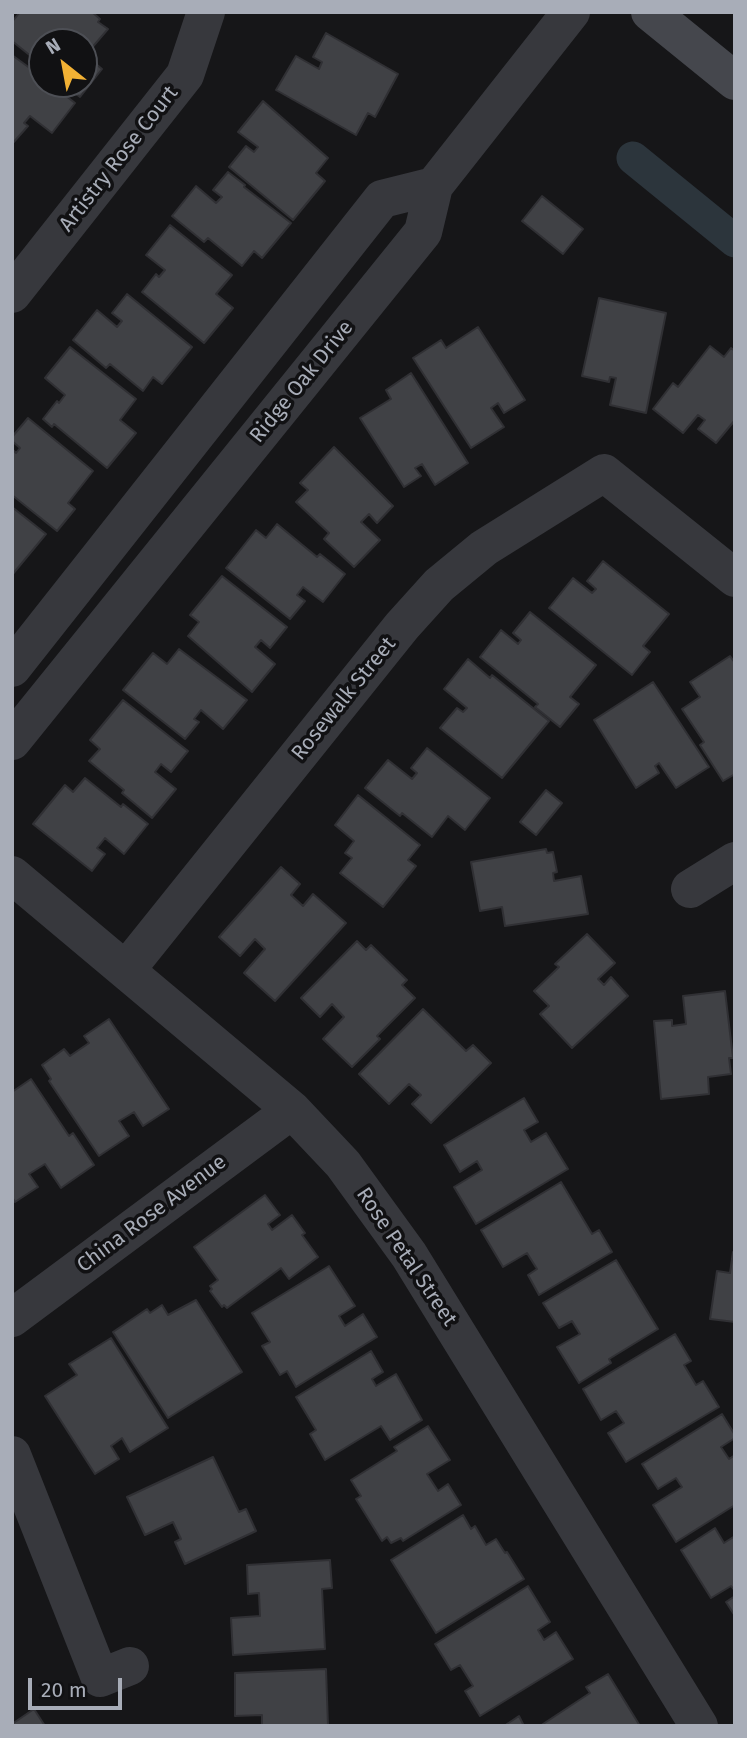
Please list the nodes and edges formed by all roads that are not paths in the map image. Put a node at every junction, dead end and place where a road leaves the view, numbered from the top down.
1 (206, 12) edge
2 (571, 12) edge
3 (650, 12) edge
4 (735, 81) edge
5 (434, 186) junction
6 (12, 295) edge
7 (735, 578) edge
8 (12, 668) edge
9 (12, 741) edge
10 (735, 861) edge
11 (12, 875) edge
12 (690, 889) dead end
13 (126, 970) junction
14 (292, 1110) junction
15 (12, 1318) edge
16 (12, 1455) edge
17 (130, 1666) dead end
18 (699, 1726) edge

1 - 6 street, Artistry Rose Court
2 - 5 street, Ridge Oak Drive
3 - 4 main road
5 - 8 street
5 - 9 street, Ridge Oak Drive
7 - 13 street, Rosewalk Street
10 - 12 street
11 - 13 street, Rose Petal Street
13 - 14 street, Rose Petal Street
14 - 15 street, China Rose Avenue
14 - 18 street, Rose Petal Street
16 - 17 street

